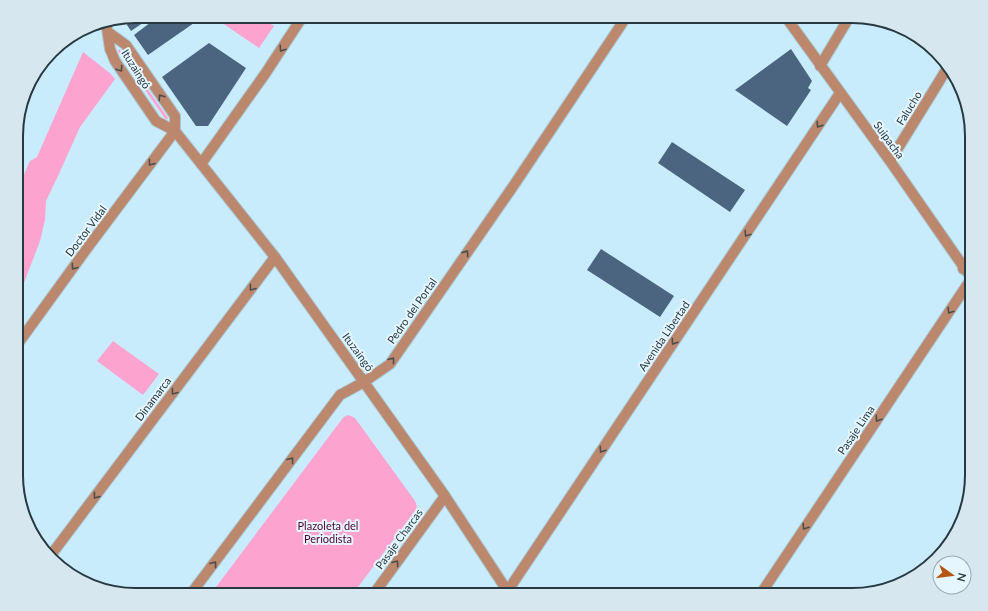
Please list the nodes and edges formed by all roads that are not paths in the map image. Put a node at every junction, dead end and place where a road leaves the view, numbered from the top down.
1 (298, 23) edge
2 (622, 23) edge
3 (790, 23) edge
4 (846, 23) edge
5 (107, 27) edge
6 (108, 32) junction
7 (820, 66) junction
8 (945, 72) edge
9 (840, 93) junction
10 (175, 131) junction
11 (890, 161) junction
12 (201, 164) junction
13 (275, 257) junction
14 (965, 266) edge
15 (963, 269) joint
16 (965, 289) edge
17 (23, 337) edge
18 (364, 382) junction
19 (445, 496) junction
20 (53, 552) edge
21 (195, 588) edge
22 (378, 588) edge
23 (506, 588) edge
24 (512, 588) edge
25 (765, 588) edge

1 -> 12 street
18 -> 2 street, Pedro del Portal
3 - 7 street, Suipacha
4 - 7 street
5 - 6 street
10 -> 6 street, Ituzaingó
6 -> 10 street, Ituzaingó
7 - 9 street, Suipacha
8 - 11 street, Falucho
9 - 11 street, Suipacha
9 -> 24 street, Avenida Libertad
10 - 12 street, Ituzaingó
10 -> 17 street, Doctor Vidal
11 - 15 street, Suipacha
12 - 13 street, Ituzaingó
13 - 18 street, Ituzaingó
13 -> 20 street, Dinamarca
14 - 15 street
16 -> 25 street, Pasaje Lima
18 - 19 street, Ituzaingó
21 -> 18 street, Pedro del Portal
22 -> 19 street, Pasaje Charcas
19 - 23 street, Ituzaingó

